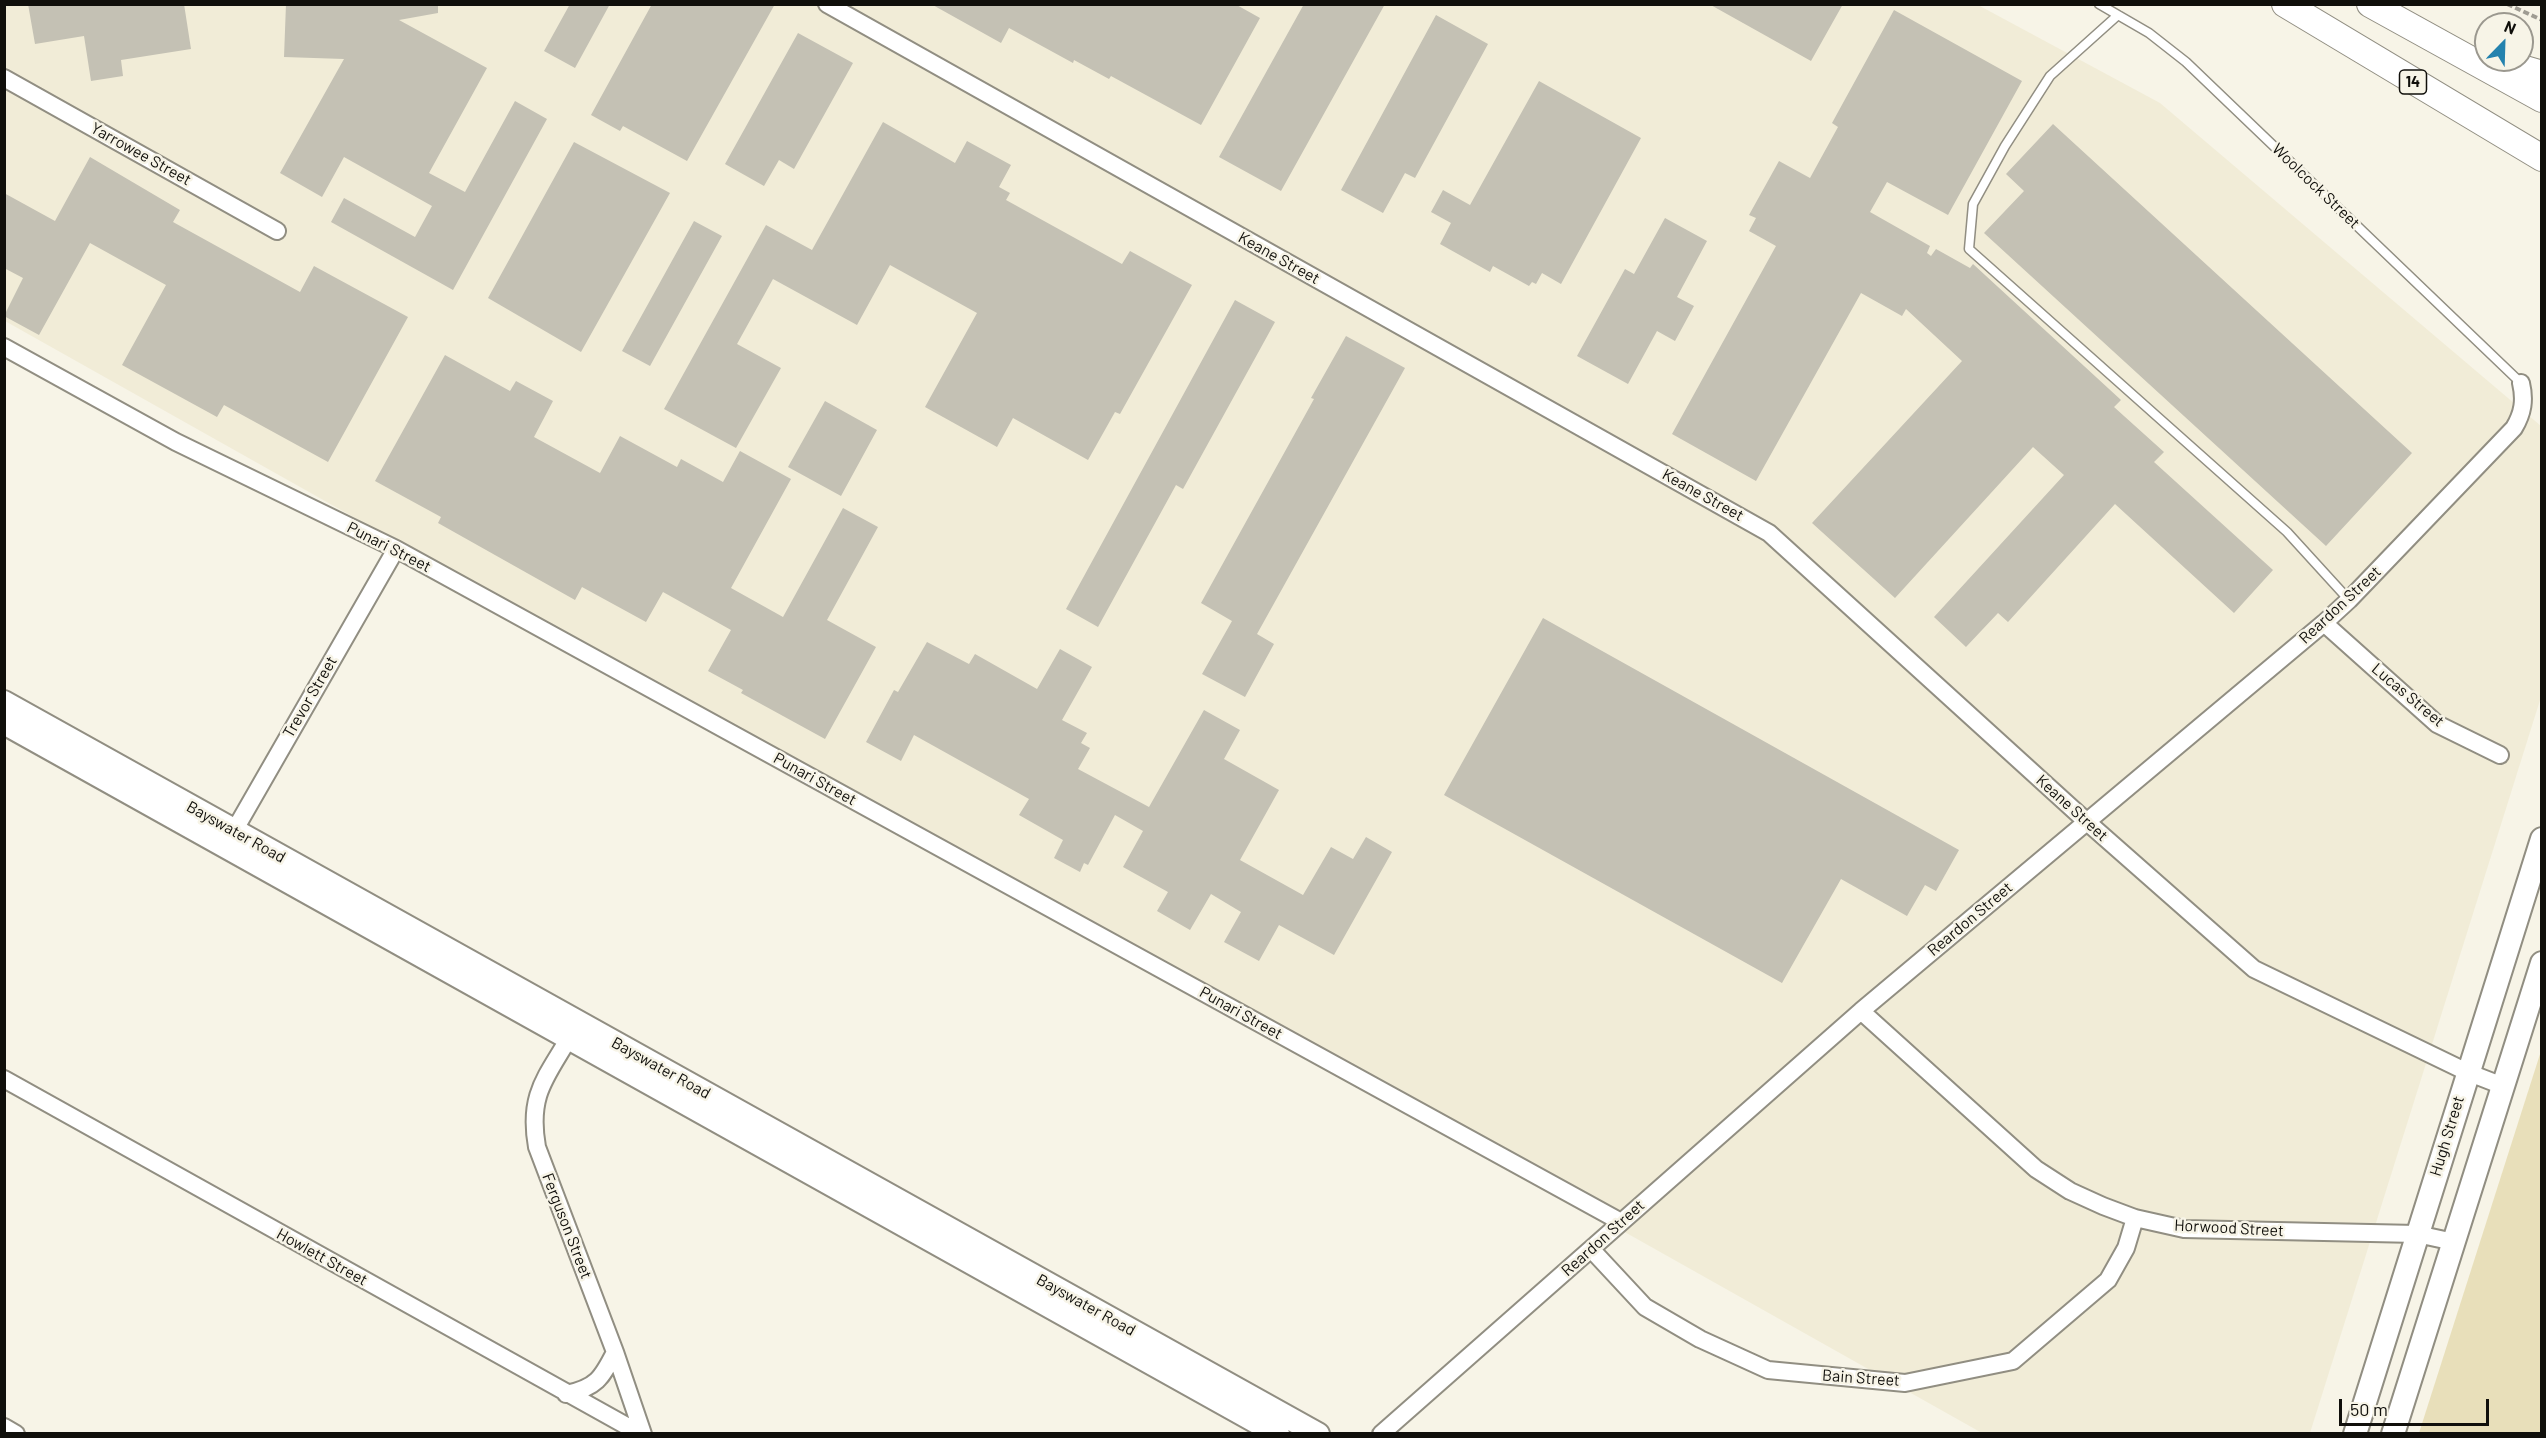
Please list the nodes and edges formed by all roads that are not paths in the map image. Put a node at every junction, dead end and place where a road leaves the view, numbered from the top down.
1 (827, 4) edge
2 (2099, 4) edge
3 (2285, 4) edge
4 (2370, 4) edge
5 (2118, 15) junction
6 (2447, 46) junction
7 (2474, 54) edge
8 (4, 78) edge
9 (2541, 99) edge
10 (2541, 158) edge
11 (277, 231) dead end
12 (4, 347) edge
13 (2522, 383) joint
14 (396, 549) junction
15 (2349, 600) junction
16 (2324, 623) junction
17 (4, 702) edge
18 (4, 723) edge
19 (2500, 755) dead end
20 (2086, 821) junction
21 (229, 839) junction
22 (2541, 839) edge
23 (2541, 963) edge
24 (1861, 1011) junction
25 (573, 1030) junction
26 (2467, 1072) junction
27 (4, 1079) edge
28 (2503, 1086) junction
29 (2135, 1218) junction
30 (1621, 1222) junction
31 (2417, 1234) junction
32 (2454, 1242) junction
33 (1591, 1249) junction
34 (615, 1352) junction
35 (566, 1394) junction
36 (4, 1427) edge
37 (16, 1434) edge
38 (642, 1434) edge
39 (1278, 1434) edge
40 (1318, 1434) edge
41 (1381, 1434) edge
42 (2355, 1434) edge
43 (2393, 1434) edge

1 - 20 street, Keane Street
2 - 5 lane, Woolcock Street
3 - 10 main road, 14
4 - 6 main road
5 - 13 lane, Woolcock Street
5 - 15 lane
6 - 7 main road
6 - 9 main road
8 - 11 street, Yarrowee Street
12 - 14 street, Punari Street
13 - 15 street, Reardon Street
14 - 21 street, Trevor Street
14 - 30 street, Punari Street
15 - 16 street, Reardon Street
16 - 19 street, Lucas Street
16 - 20 street, Reardon Street
17 - 21 main road, Bayswater Road
18 - 21 main road, Bayswater Road
20 - 24 street, Reardon Street
20 - 26 street, Keane Street
21 - 25 main road, Bayswater Road
22 - 26 main road, Hugh Street
23 - 28 main road
24 - 29 street, Horwood Street
24 - 30 street, Reardon Street
25 - 34 street, Ferguson Street
25 - 39 main road, Bayswater Road
25 - 40 main road, Bayswater Road
26 - 28 street, Keane Street
26 - 31 main road, Hugh Street
27 - 35 street, Howlett Street
28 - 32 main road
29 - 31 street, Horwood Street
29 - 33 street, Bain Street
30 - 33 street, Reardon Street
31 - 32 street, Horwood Street
31 - 42 main road, Hugh Street
32 - 43 main road
33 - 41 street, Reardon Street
34 - 35 street
34 - 38 street, Ferguson Street
35 - 38 street, Howlett Street
36 - 37 street

